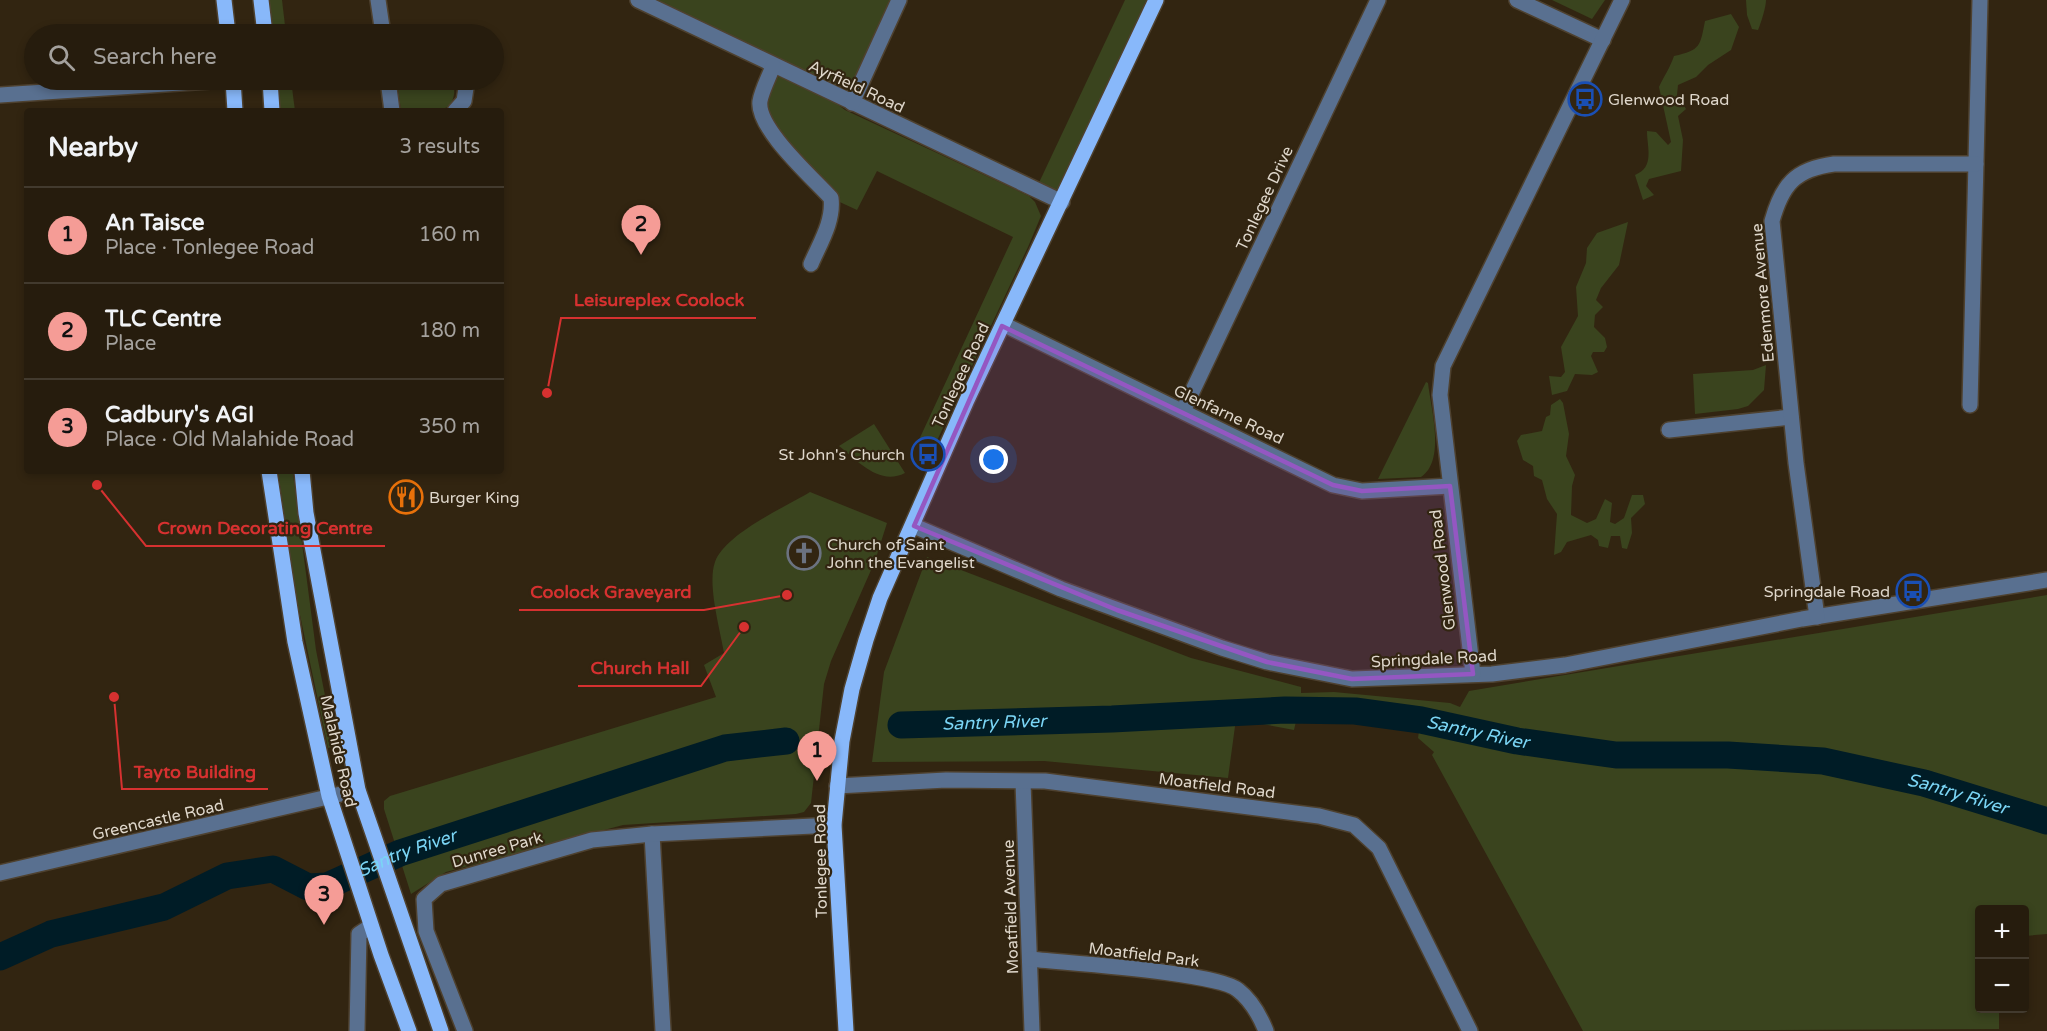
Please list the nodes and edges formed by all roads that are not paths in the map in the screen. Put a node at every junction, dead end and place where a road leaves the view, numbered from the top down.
1 (224, 0) edge
2 (261, 0) edge
3 (378, 0) edge
4 (638, 0) edge
5 (900, 0) edge
6 (1156, 0) edge
7 (1378, 0) edge
8 (1517, 0) edge
9 (1622, 0) edge
10 (1980, 0) edge
11 (227, 24) edge
12 (264, 24) edge
13 (382, 24) edge
14 (1603, 40) junction
15 (773, 66) junction
16 (75, 90) edge
17 (234, 90) edge
18 (271, 90) edge
19 (389, 90) edge
20 (466, 90) edge
21 (0, 95) edge
22 (852, 103) junction
23 (235, 108) edge
24 (272, 108) edge
25 (392, 108) edge
26 (458, 108) edge
27 (1976, 164) junction
28 (1062, 202) junction
29 (811, 264) dead end
30 (1003, 324) junction
31 (1970, 405) dead end
32 (1183, 411) junction
33 (1791, 417) junction
34 (1669, 430) dead end
35 (269, 474) edge
36 (302, 474) edge
37 (1450, 486) junction
38 (914, 526) junction
39 (2047, 580) edge
40 (1817, 617) junction
41 (1473, 674) junction
42 (1023, 782) junction
43 (837, 786) junction
44 (358, 790) junction
45 (329, 796) junction
46 (834, 825) junction
47 (652, 834) junction
48 (0, 873) edge
49 (371, 926) junction
50 (1030, 959) junction
51 (357, 1031) edge
52 (409, 1031) edge
53 (441, 1031) edge
54 (465, 1031) edge
55 (663, 1031) edge
56 (846, 1031) edge
57 (1032, 1031) edge
58 (1266, 1031) edge
59 (1470, 1031) edge

1 - 11 main road
2 - 12 main road
3 - 13 street
4 - 15 street, Ayrfield Road
5 - 22 street
6 - 28 main road, Tonlegee Road
7 - 32 street, Tonlegee Drive
8 - 14 street
9 - 14 street, Glenwood Road
10 - 27 street
14 - 37 street, Glenwood Road
15 - 22 street, Ayrfield Road
15 - 29 street
16 - 21 street
17 - 23 main road
18 - 24 main road
19 - 25 street
20 - 26 street
22 - 28 street, Ayrfield Road
27 - 31 street
27 - 33 street, Edenmore Avenue
28 - 30 main road, Tonlegee Road
30 - 32 street, Glenfarne Road
30 - 38 main road, Tonlegee Road
32 - 37 street, Glenfarne Road
33 - 34 street
33 - 40 street, Edenmore Avenue
35 - 45 main road, Malahide Road
36 - 44 main road, Malahide Road
37 - 41 street, Glenwood Road
38 - 41 street, Springdale Road
38 - 43 main road, Tonlegee Road
39 - 40 street, Springdale Road
40 - 41 street, Springdale Road
42 - 43 street, Moatfield Road
42 - 50 street, Moatfield Avenue
42 - 59 street, Moatfield Road
43 - 46 main road, Tonlegee Road
44 - 45 street, Greencastle Road
44 - 53 main road, Malahide Road
45 - 48 street, Greencastle Road
45 - 49 main road, Malahide Road
46 - 47 street, Dunree Park
46 - 56 main road, Tonlegee Road
47 - 54 street, Dunree Park
47 - 55 street
49 - 51 street
49 - 52 main road, Malahide Road
50 - 57 street, Moatfield Avenue
50 - 58 street, Moatfield Park

